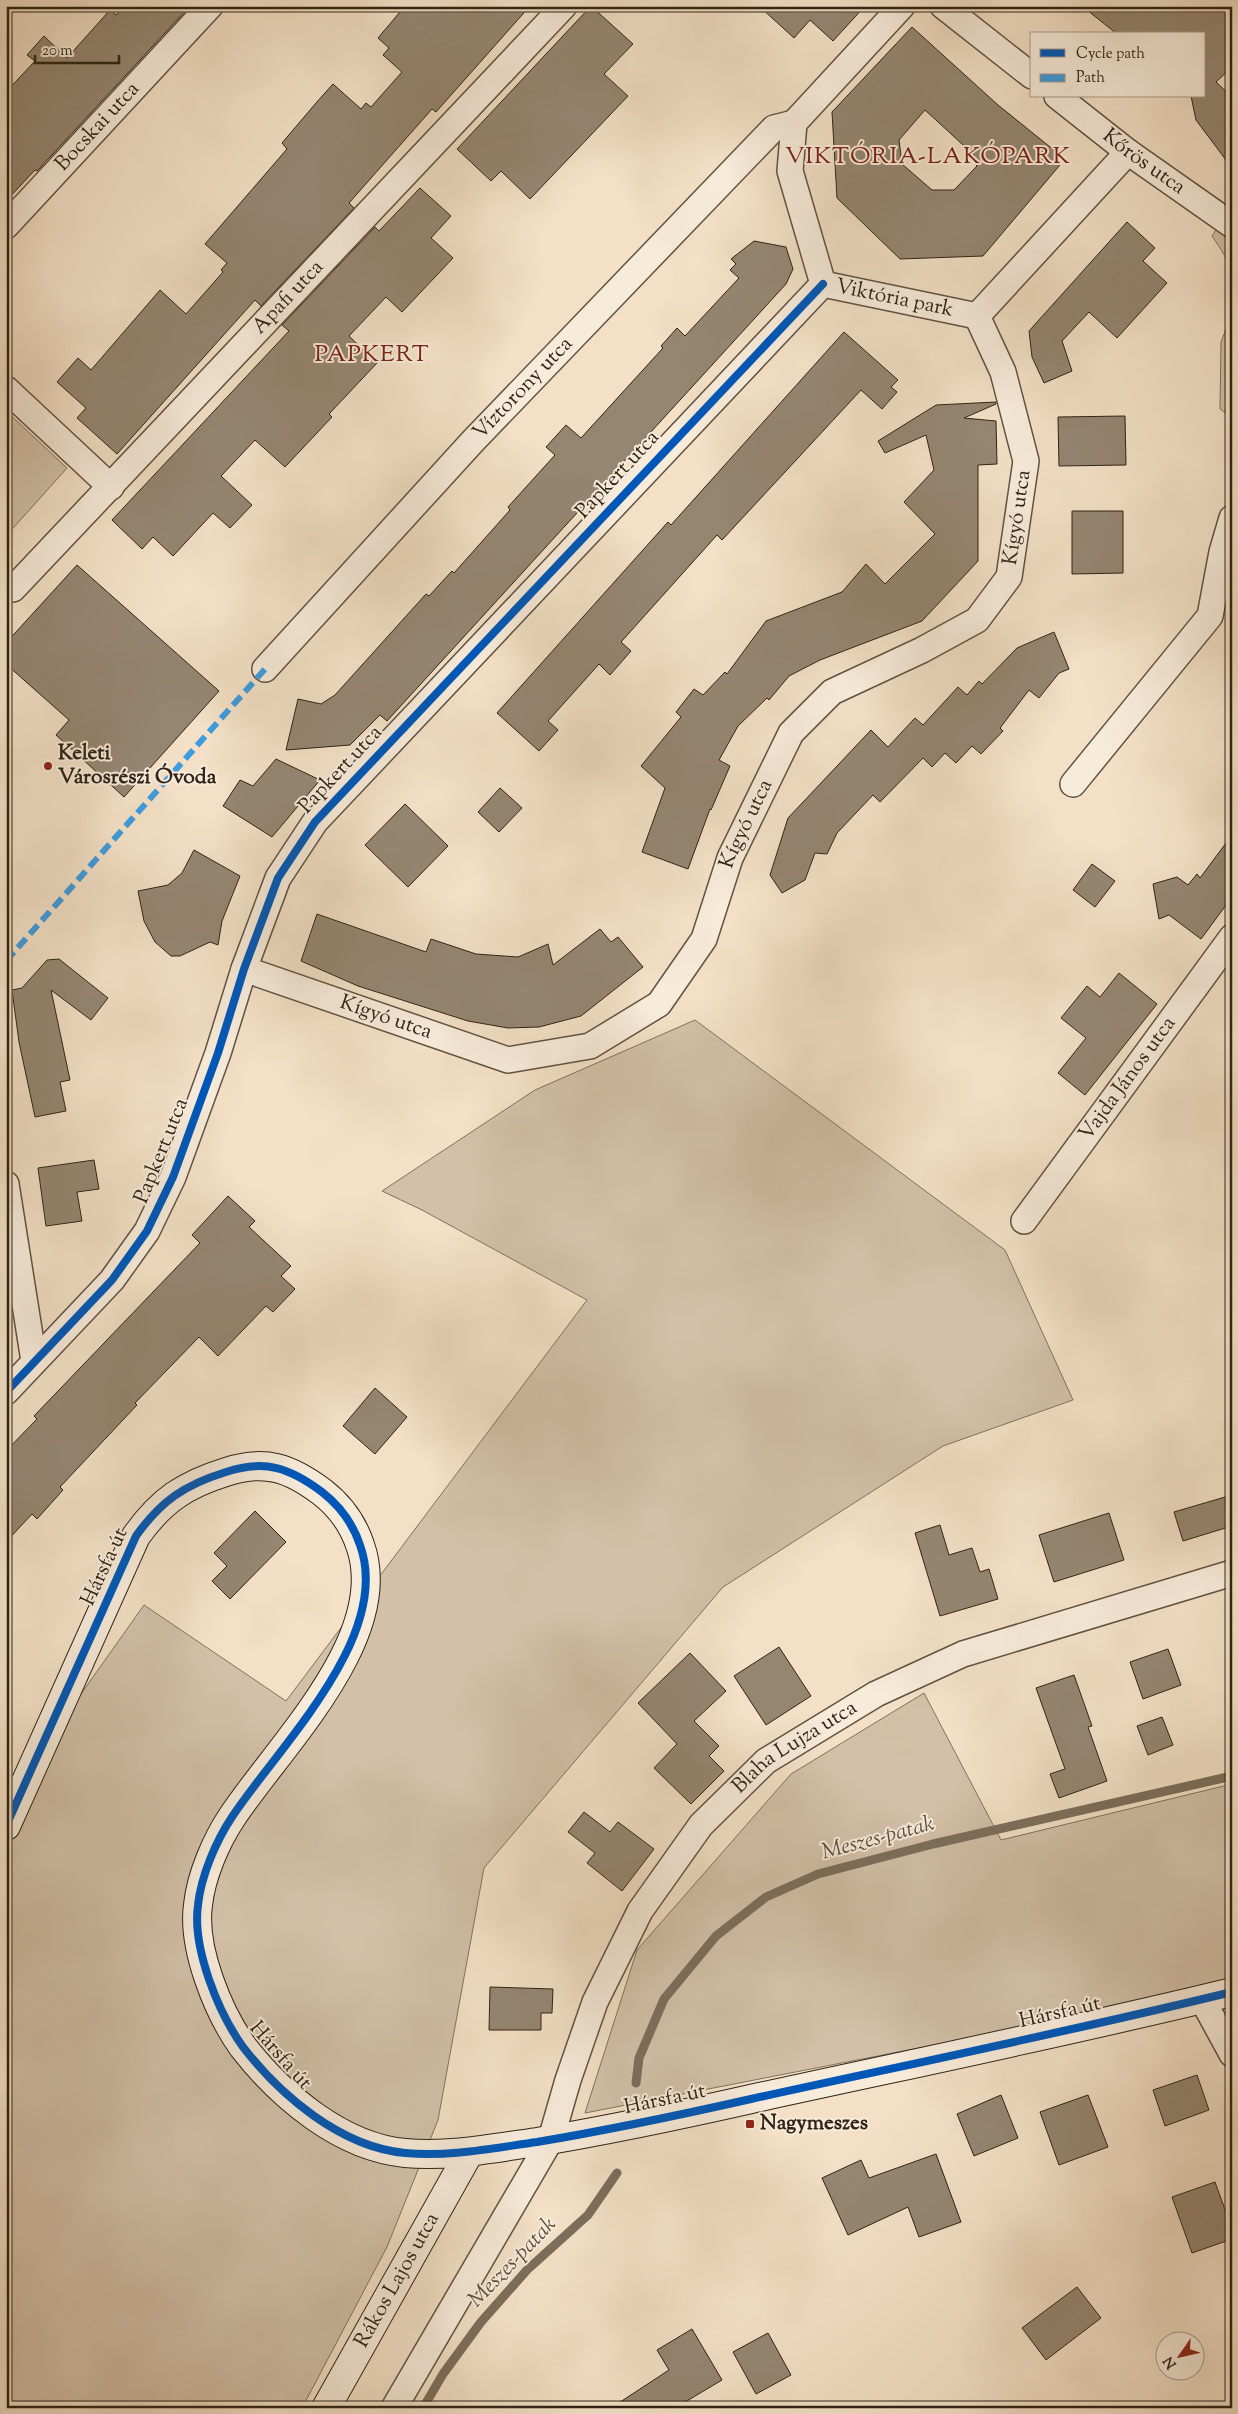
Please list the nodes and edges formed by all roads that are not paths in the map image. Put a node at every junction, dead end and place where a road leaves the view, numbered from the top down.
1 (210, 6) edge
2 (564, 6) edge
3 (902, 6) edge
4 (943, 6) edge
5 (1030, 74) edge
6 (1060, 98) edge
7 (794, 123) junction
8 (1128, 152) junction
9 (1232, 225) edge
10 (6, 226) edge
11 (823, 284) junction
12 (976, 316) junction
13 (6, 389) edge
14 (111, 487) junction
15 (1232, 518) edge
16 (13, 589) dead end
17 (265, 669) dead end
18 (1073, 784) dead end
19 (1232, 937) edge
20 (244, 969) junction
21 (6, 1184) edge
22 (1024, 1221) dead end
23 (34, 1361) junction
24 (6, 1392) edge
25 (1232, 1573) edge
26 (6, 1826) edge
27 (1232, 1992) edge
28 (1202, 1999) junction
29 (1232, 2054) edge
30 (551, 2139) junction
31 (468, 2152) junction
32 (326, 2408) edge
33 (394, 2408) edge

1 - 10 street, Bocskai utca
2 - 14 street, Apafi utca
3 - 7 street
4 - 5 street
6 - 8 street, Kőrös utca
7 - 11 street, Viktória park
7 - 17 street, Víztorony utca
8 - 9 street, Kőrös utca
8 - 12 street, Viktória park
11 - 12 street, Viktória park
11 - 20 street, Papkert utca
12 - 20 street, Kígyó utca
13 - 14 street
14 - 16 street, Apafi utca
15 - 18 street
19 - 22 street, Vajda János utca
20 - 23 street, Papkert utca
21 - 23 street
23 - 24 street, Papkert utca
25 - 30 street, Blaha Lujza utca
26 - 31 street, Hársfa út
27 - 28 street, Hársfa út
28 - 29 street
28 - 30 street, Hársfa út
30 - 31 street, Hársfa út
30 - 33 street, Blaha Lujza utca
31 - 32 street, Rákos Lajos utca

